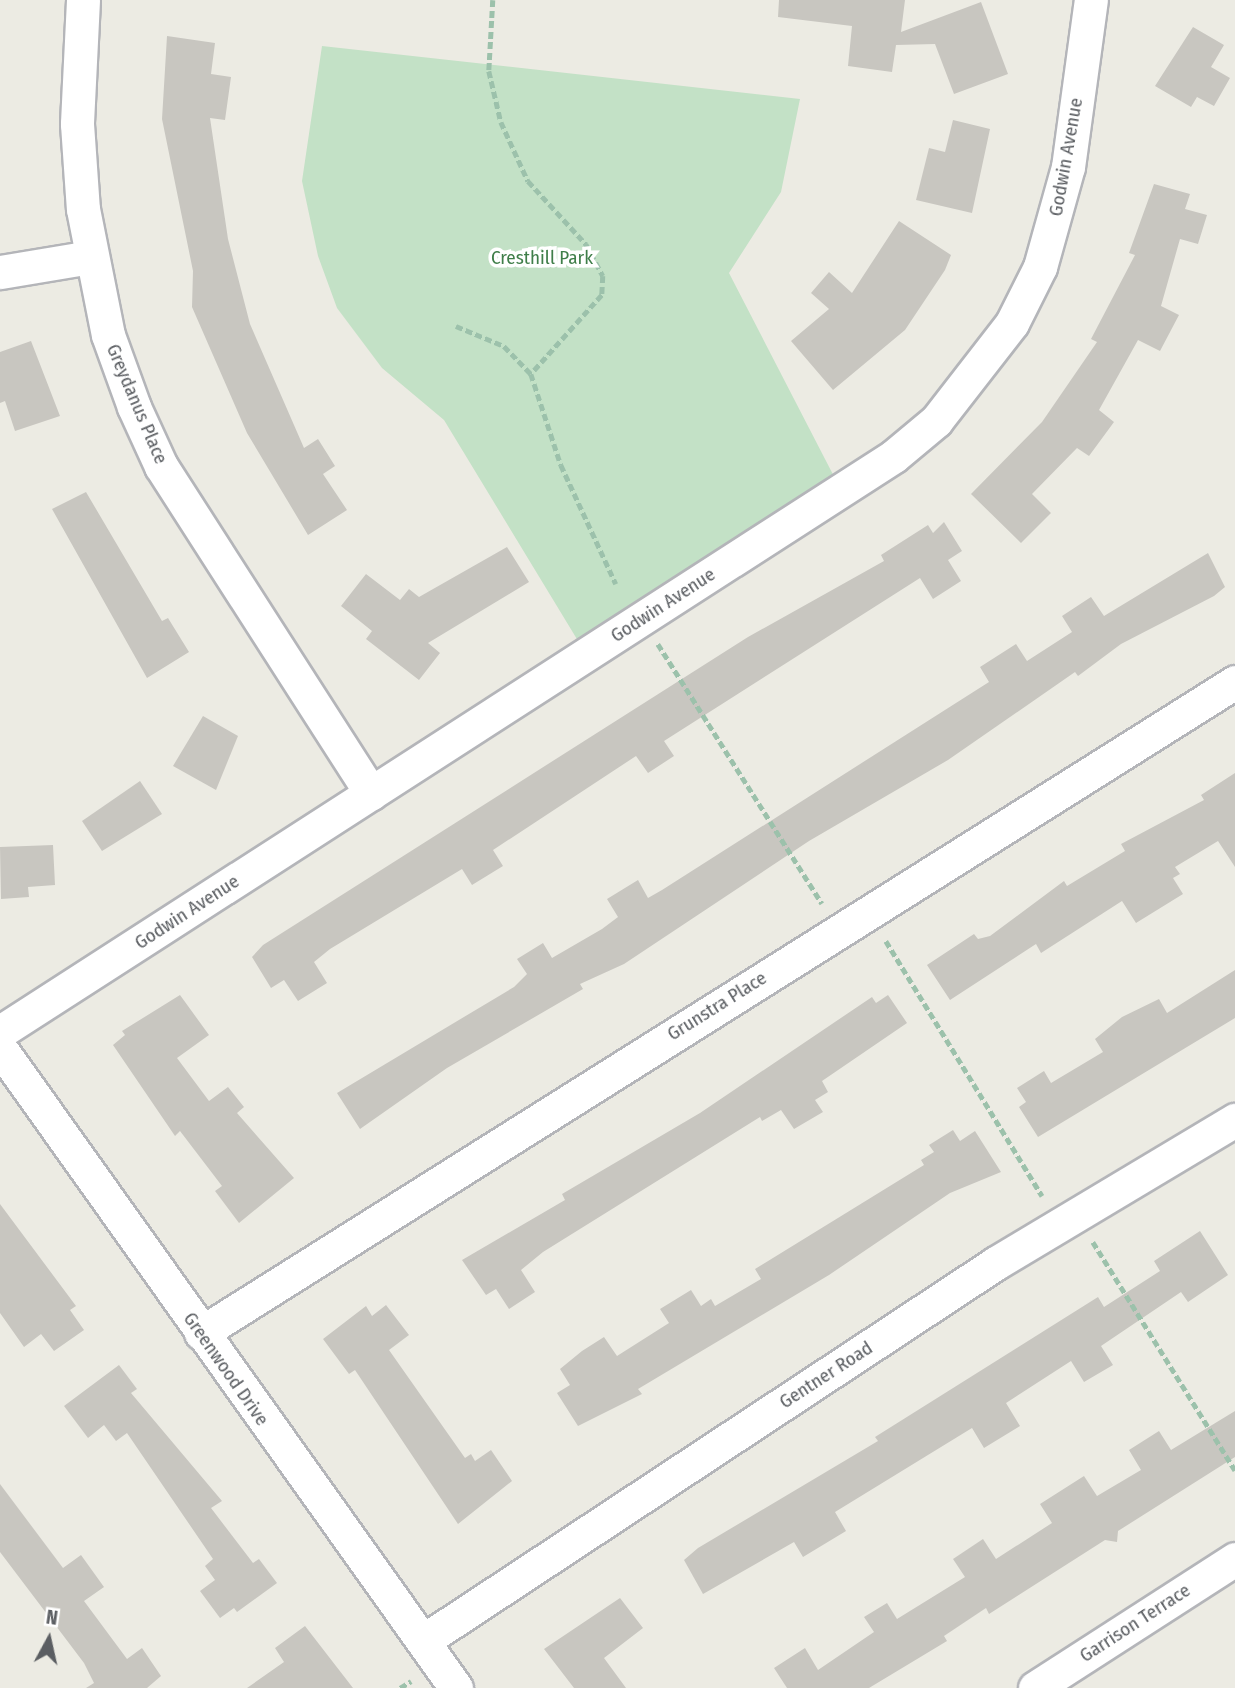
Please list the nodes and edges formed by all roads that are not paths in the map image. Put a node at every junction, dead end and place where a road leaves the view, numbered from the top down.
1 (83, 0) edge
2 (1091, 0) edge
3 (91, 257) junction
4 (0, 272) edge
5 (1235, 682) edge
6 (371, 793) junction
7 (0, 1032) edge
8 (0, 1048) edge
9 (1235, 1120) edge
10 (201, 1333) junction
11 (1235, 1559) edge
12 (423, 1641) junction
13 (456, 1688) edge
14 (1035, 1688) edge

1 - 3 street, Greydanus Place
2 - 6 street, Godwin Avenue
3 - 4 street
3 - 6 street, Greydanus Place
5 - 10 street, Grunstra Place
6 - 7 street, Godwin Avenue
8 - 10 street, Greenwood Drive
9 - 12 street, Gentner Road
10 - 12 street, Greenwood Drive
11 - 14 street, Garrison Terrace
12 - 13 street, Greenwood Drive

